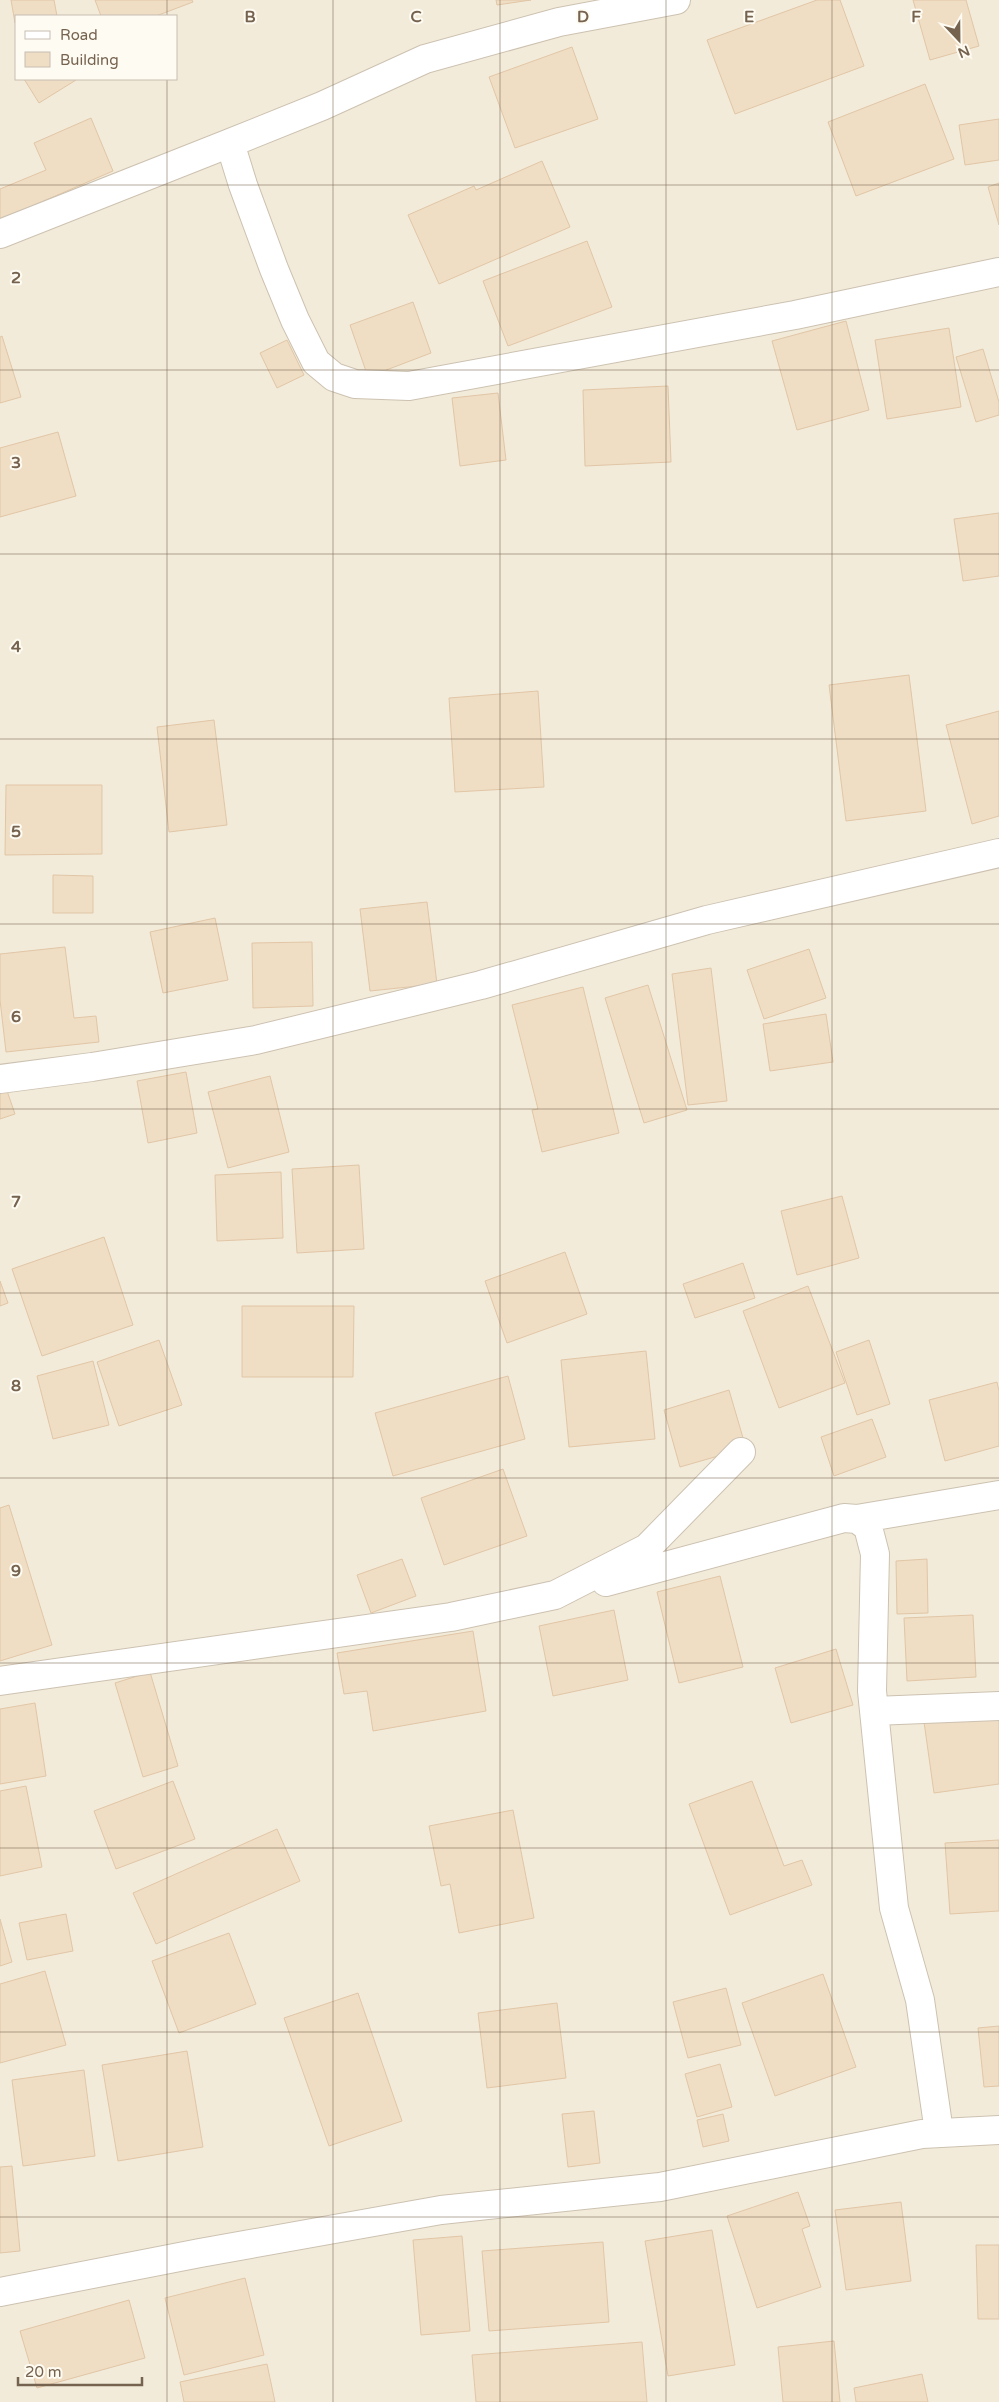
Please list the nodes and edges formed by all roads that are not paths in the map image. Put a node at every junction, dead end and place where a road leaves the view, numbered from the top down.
1 (676, 0) edge
2 (230, 143) junction
3 (0, 234) edge
4 (999, 272) edge
5 (999, 853) edge
6 (0, 1079) edge
7 (741, 1452) dead end
8 (999, 1495) edge
9 (857, 1519) junction
10 (555, 1595) junction
11 (0, 1681) edge
12 (999, 1706) edge
13 (874, 1711) junction
14 (999, 2130) edge
15 (939, 2132) junction
16 (0, 2292) edge

1 - 2 street
2 - 3 street
2 - 4 street
5 - 6 street
7 - 10 street
8 - 9 street
9 - 10 street
9 - 13 street
10 - 11 street
12 - 13 street
13 - 15 street
14 - 15 street
15 - 16 street

